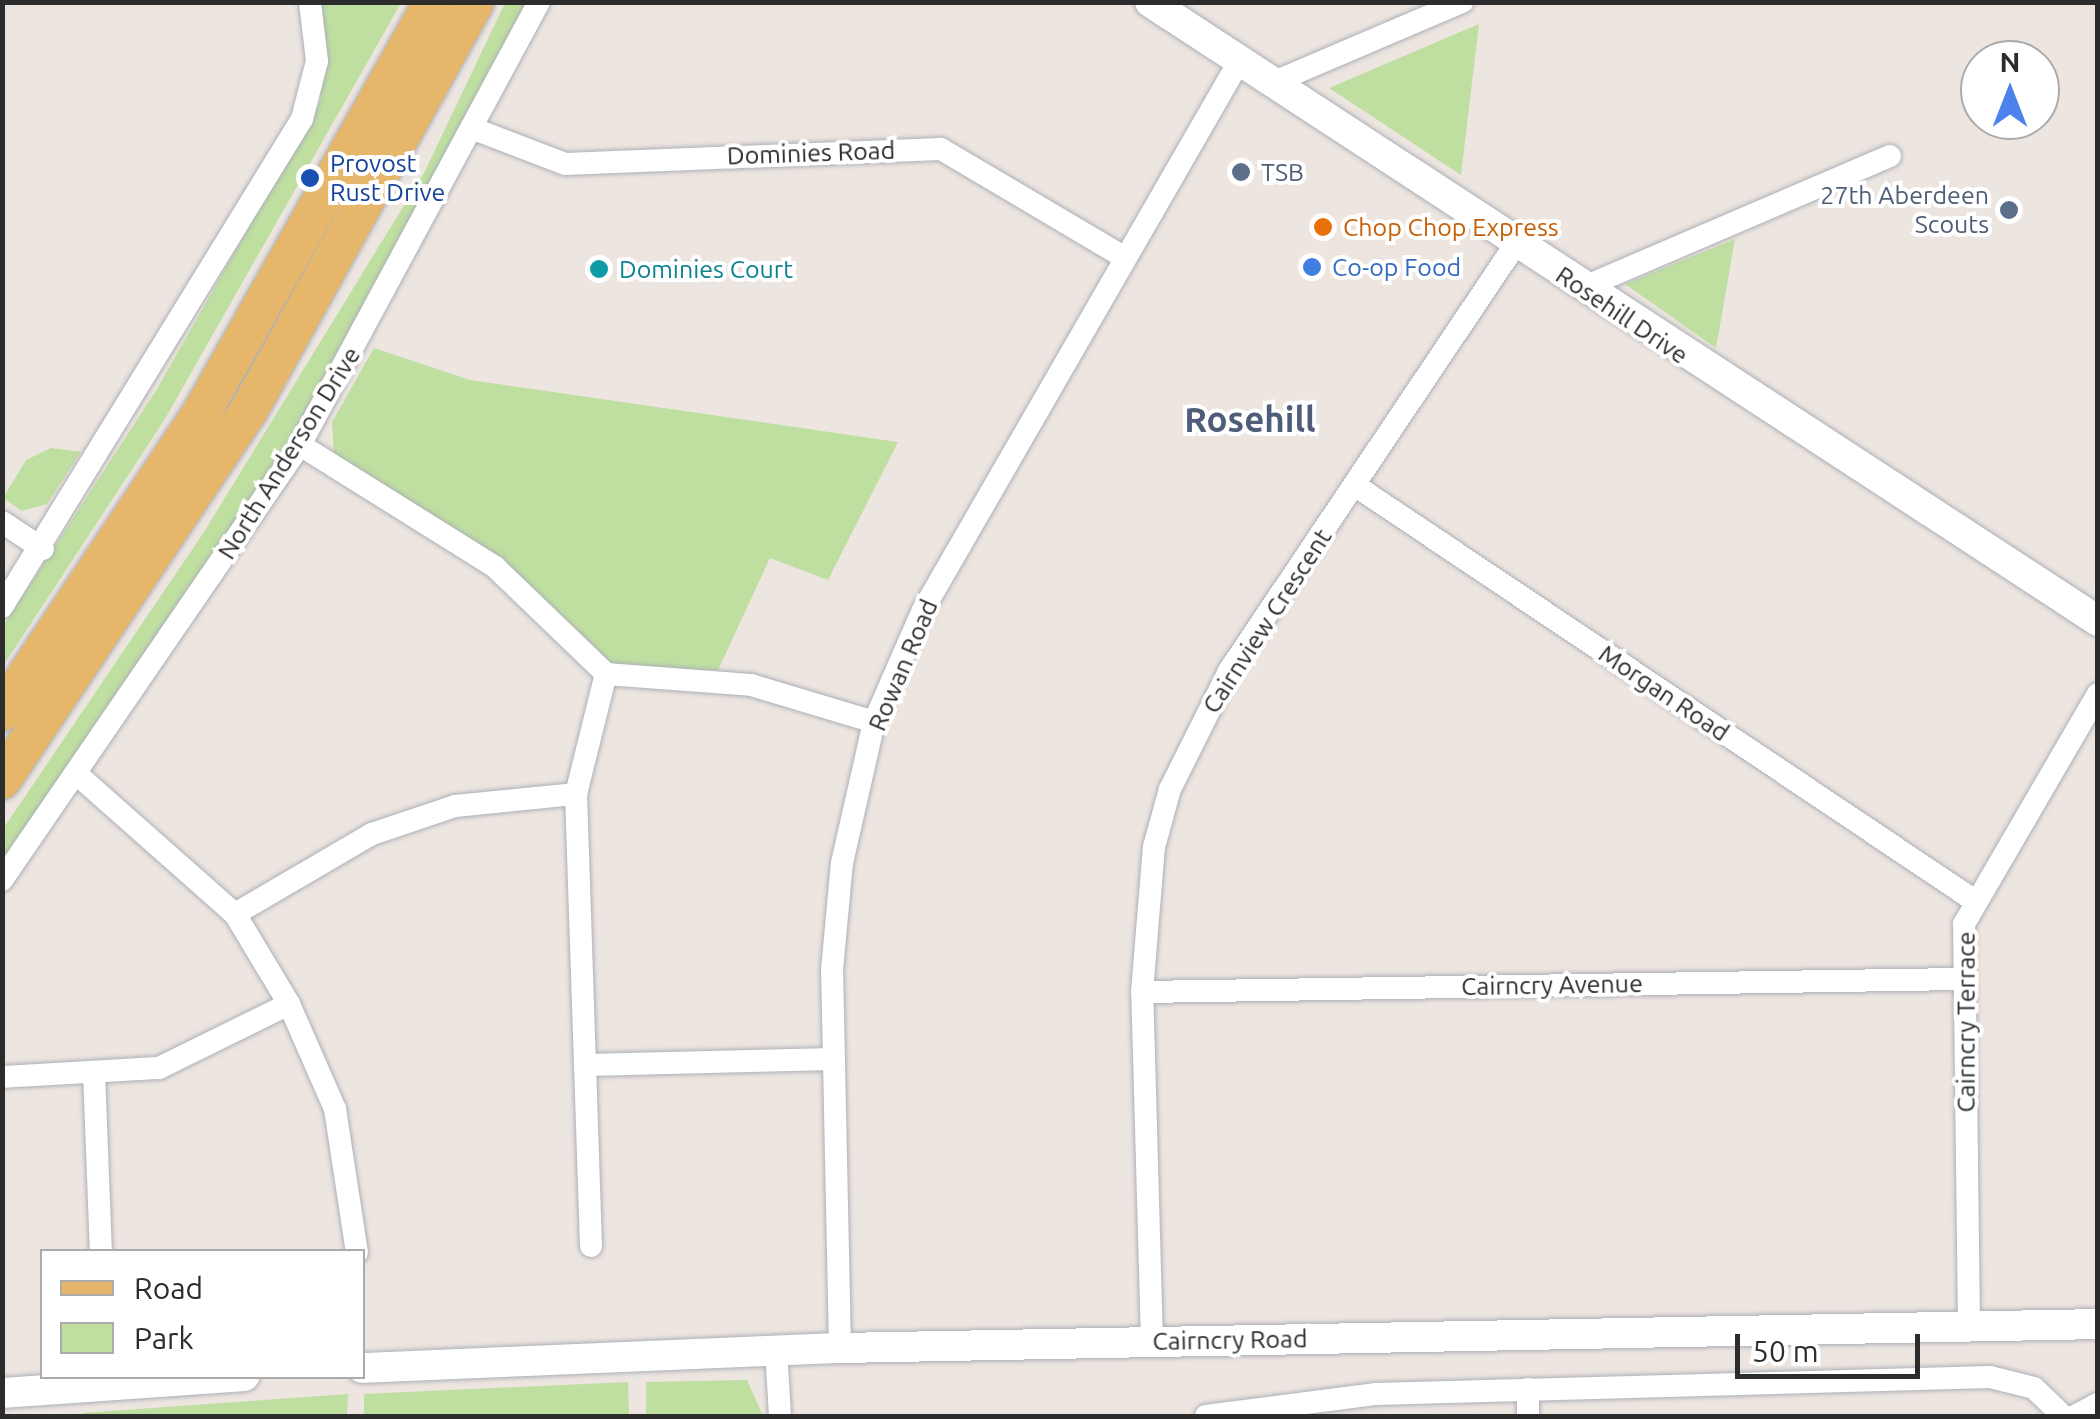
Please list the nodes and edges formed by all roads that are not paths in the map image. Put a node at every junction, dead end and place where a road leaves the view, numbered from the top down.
1 (310, 2) edge
2 (433, 2) edge
3 (475, 2) edge
4 (539, 2) edge
5 (1150, 2) edge
6 (1462, 2) edge
7 (1240, 60) junction
8 (1272, 83) junction
9 (474, 129) junction
10 (1890, 156) dead end
11 (1515, 245) junction
12 (1125, 258) junction
13 (1582, 288) junction
14 (300, 445) junction
15 (1356, 486) junction
16 (2, 522) edge
17 (43, 549) junction
18 (2, 607) edge
19 (2098, 622) edge
20 (606, 674) junction
21 (2098, 694) edge
22 (2, 712) edge
23 (874, 722) junction
24 (80, 777) junction
25 (2, 780) edge
26 (576, 794) junction
27 (2, 880) edge
28 (1972, 899) junction
29 (235, 914) junction
30 (1962, 979) junction
31 (1142, 992) junction
32 (289, 1004) junction
33 (832, 1059) junction
34 (588, 1065) junction
35 (94, 1072) junction
36 (2, 1077) edge
37 (590, 1246) dead end
38 (101, 1249) edge
39 (357, 1249) edge
40 (2098, 1324) edge
41 (1969, 1326) junction
42 (1152, 1342) junction
43 (840, 1348) junction
44 (776, 1350) junction
45 (365, 1368) edge
46 (204, 1379) edge
47 (1528, 1389) junction
48 (2, 1394) edge
49 (2098, 1404) edge
50 (780, 1416) edge
51 (1206, 1416) edge
52 (1528, 1416) edge
53 (2063, 1416) edge
54 (2075, 1416) edge

1 - 17 street
2 - 22 main road
3 - 25 main road
4 - 9 street, North Anderson Drive
5 - 7 street, Rosehill Drive
6 - 8 street
7 - 8 street, Rosehill Drive
7 - 12 street, Rowan Road
8 - 11 street, Rosehill Drive
9 - 12 street, Dominies Road
9 - 14 street, North Anderson Drive
10 - 13 street
11 - 13 street, Rosehill Drive
11 - 15 street, Cairnview Crescent
12 - 23 street, Rowan Road
13 - 19 street, Rosehill Drive
14 - 20 street
14 - 24 street, North Anderson Drive
15 - 28 street, Morgan Road
15 - 31 street, Cairnview Crescent
16 - 17 street
17 - 18 street
20 - 23 street
20 - 26 street
21 - 28 street, Cairncry Terrace
23 - 33 street, Rowan Road
24 - 27 street, North Anderson Drive
24 - 29 street
26 - 29 street
26 - 34 street
28 - 30 street, Cairncry Terrace
29 - 32 street
30 - 31 street, Cairncry Avenue
30 - 41 street, Cairncry Terrace
31 - 42 street, Cairnview Crescent
32 - 35 street
32 - 39 street
33 - 34 street
33 - 43 street, Rowan Road
34 - 37 street
35 - 36 street
35 - 38 street
40 - 41 street, Cairncry Road
41 - 42 street, Cairncry Road
42 - 43 street, Cairncry Road
43 - 44 street, Cairncry Road
44 - 45 street, Cairncry Road
44 - 50 street
46 - 48 street
47 - 51 street
47 - 52 street
47 - 53 street
49 - 54 street

